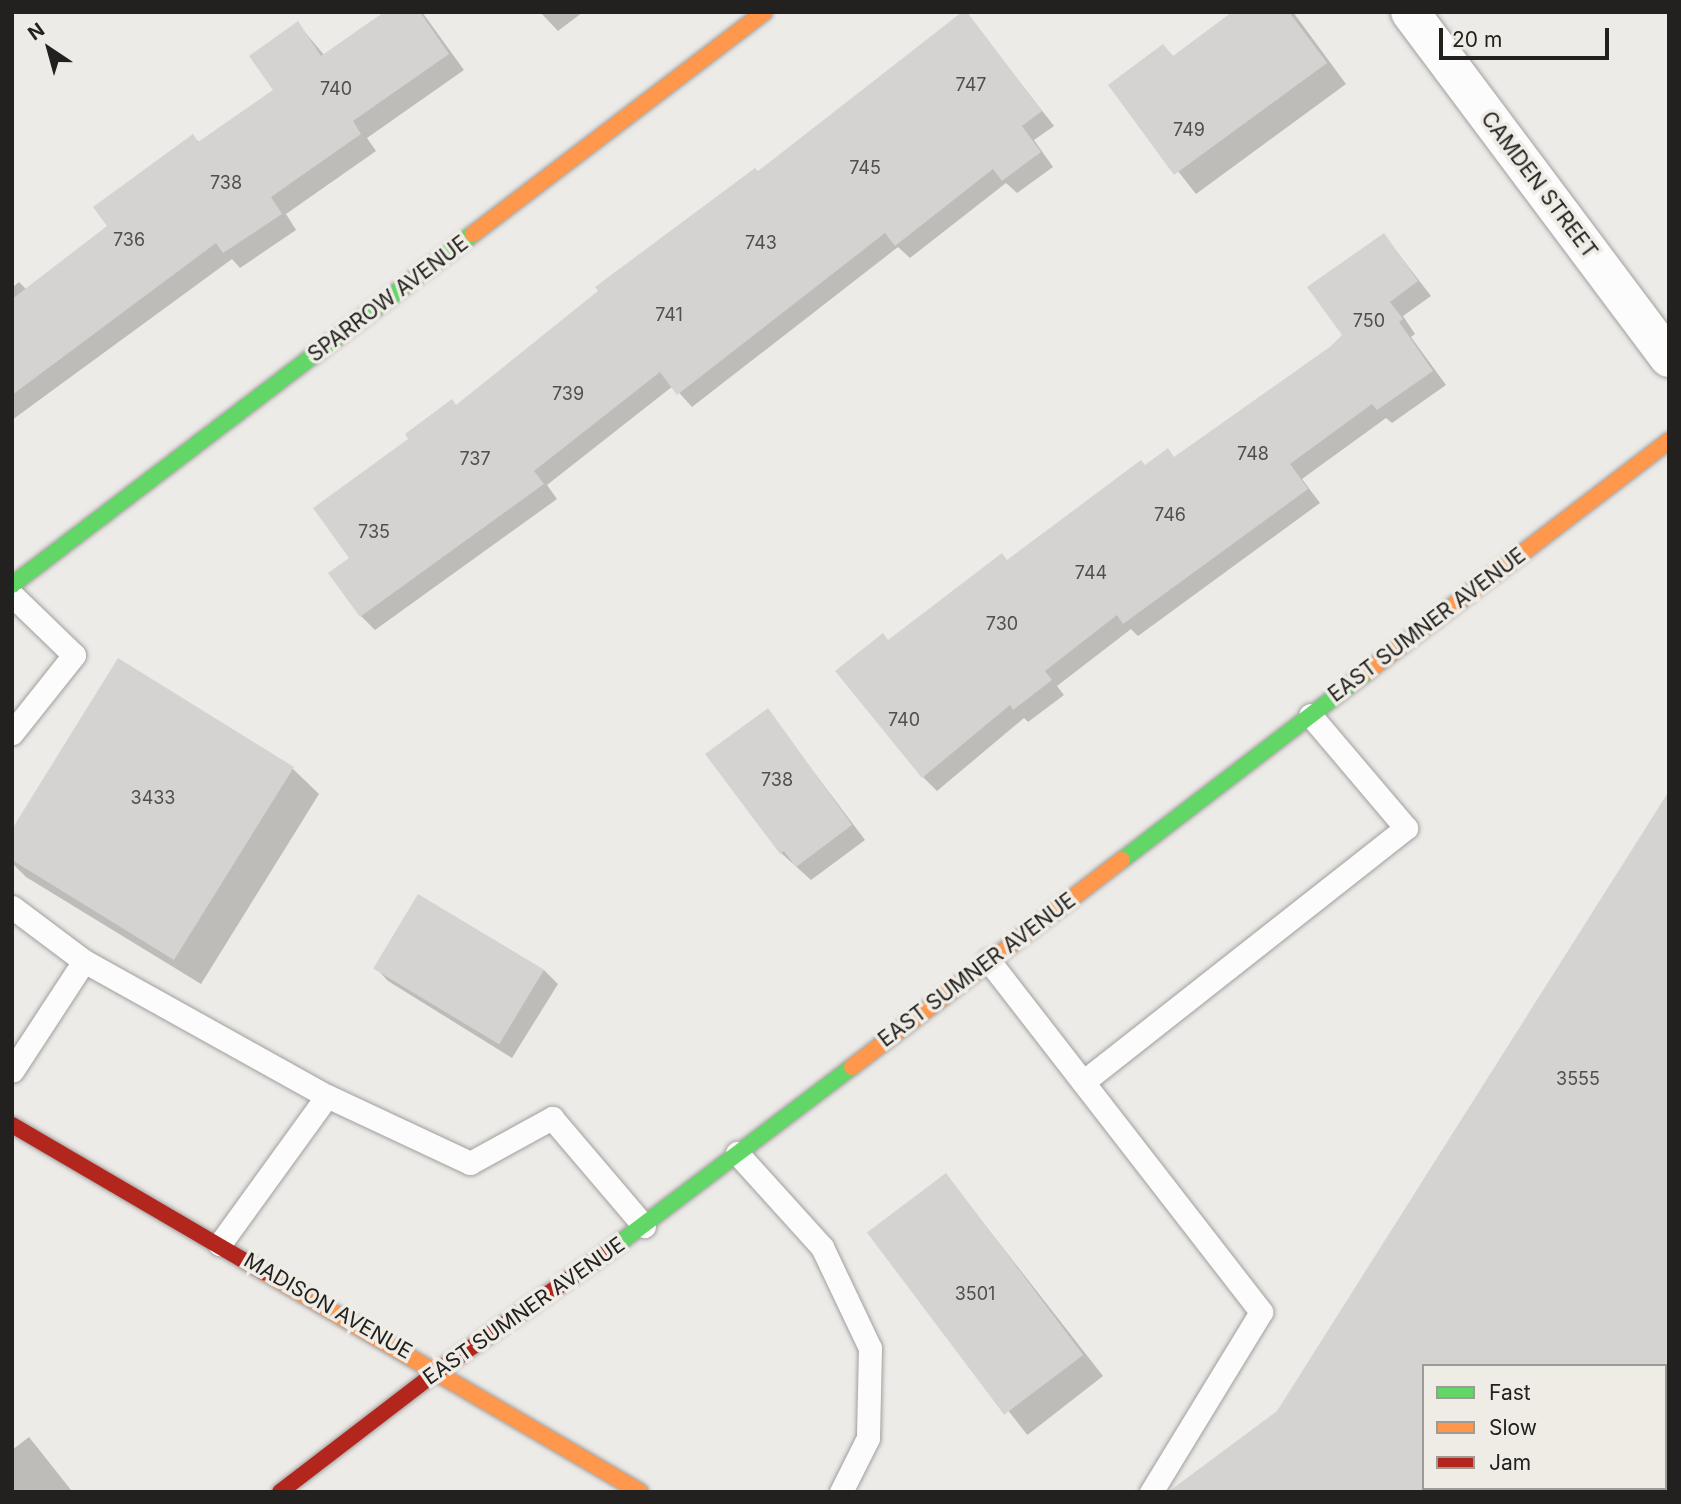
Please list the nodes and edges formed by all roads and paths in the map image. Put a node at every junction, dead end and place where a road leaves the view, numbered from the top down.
1 (764, 12) edge
2 (1410, 12) edge
3 (1669, 358) edge
4 (1669, 441) edge
5 (12, 585) edge
6 (12, 595) edge
7 (1310, 715) junction
8 (12, 733) edge
9 (12, 907) edge
10 (84, 961) junction
11 (989, 961) junction
12 (12, 1071) edge
13 (1083, 1082) junction
14 (327, 1096) junction
15 (12, 1125) edge
16 (737, 1153) junction
17 (644, 1226) junction
18 (220, 1244) junction
19 (439, 1370) junction
20 (280, 1492) edge
21 (641, 1492) edge
22 (841, 1492) edge
23 (1151, 1492) edge

1 - 5 street, SPARROW AVENUE
2 - 3 street, CAMDEN STREET
4 - 7 street, EAST SUMNER AVENUE
6 - 8 lane
7 - 11 street, EAST SUMNER AVENUE
7 - 13 lane
9 - 10 lane
10 - 12 lane
10 - 14 lane
11 - 13 lane
11 - 16 street, EAST SUMNER AVENUE
13 - 23 lane
14 - 17 lane
14 - 18 lane
15 - 18 street, MADISON AVENUE
16 - 17 street, EAST SUMNER AVENUE
16 - 22 lane
17 - 19 street, EAST SUMNER AVENUE
18 - 19 street, MADISON AVENUE
19 - 20 street, EAST SUMNER AVENUE
19 - 21 street, MADISON AVENUE

